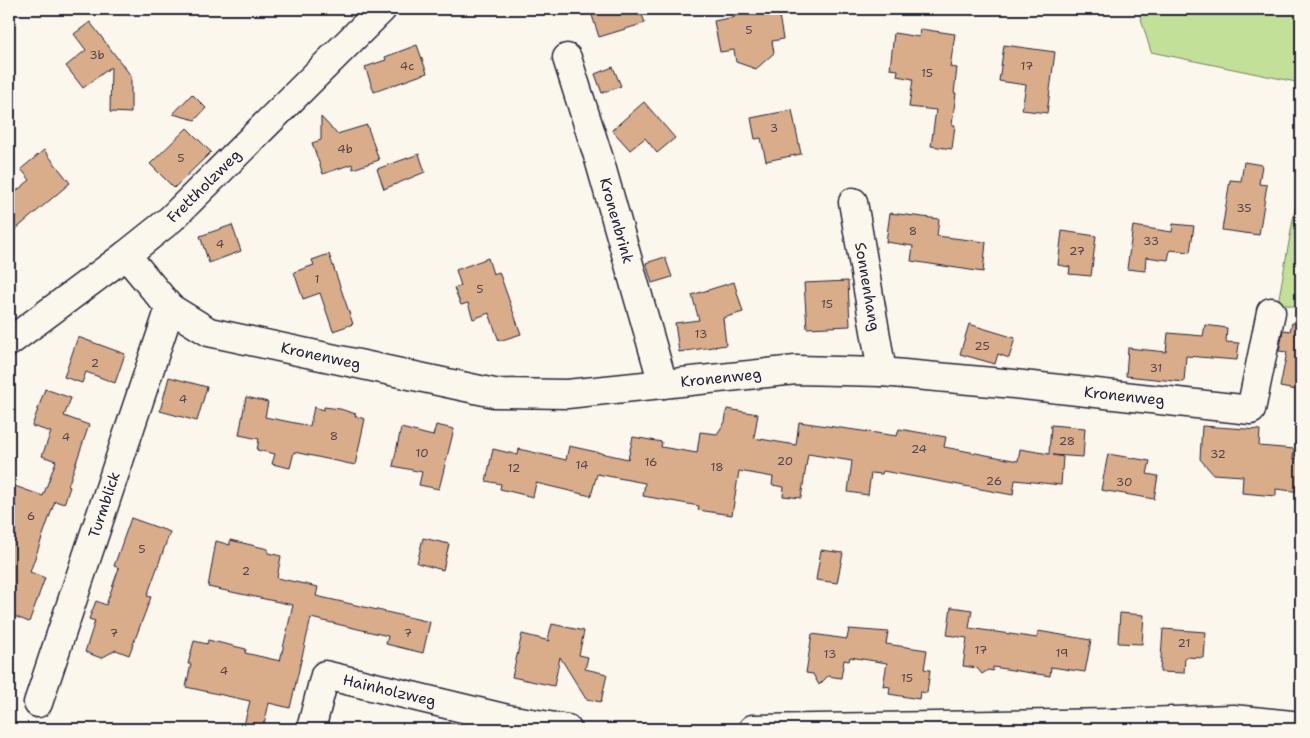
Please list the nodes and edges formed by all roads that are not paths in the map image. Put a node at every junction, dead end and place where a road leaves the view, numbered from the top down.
1 (382, 9) edge
2 (567, 58) dead end
3 (853, 202) dead end
4 (126, 256) junction
5 (170, 308) junction
6 (1271, 312) dead end
7 (9, 342) edge
8 (882, 372) junction
9 (663, 384) junction
10 (38, 703) dead end
11 (506, 724) edge
12 (1114, 726) edge
13 (1301, 726) edge
14 (311, 729) edge
15 (567, 729) edge
16 (753, 729) edge

1 - 4 street, Frettholzweg
2 - 9 street, Kronenbrink
3 - 8 street, Sonnenhang
4 - 5 street, Kronenweg
4 - 7 street, Frettholzweg
5 - 9 street, Kronenweg
5 - 10 street, Turmblick
6 - 8 street, Kronenweg
8 - 9 street, Kronenweg
11 - 14 street, Hainholzweg
11 - 15 street, Hainholzweg
12 - 13 street
12 - 16 street

